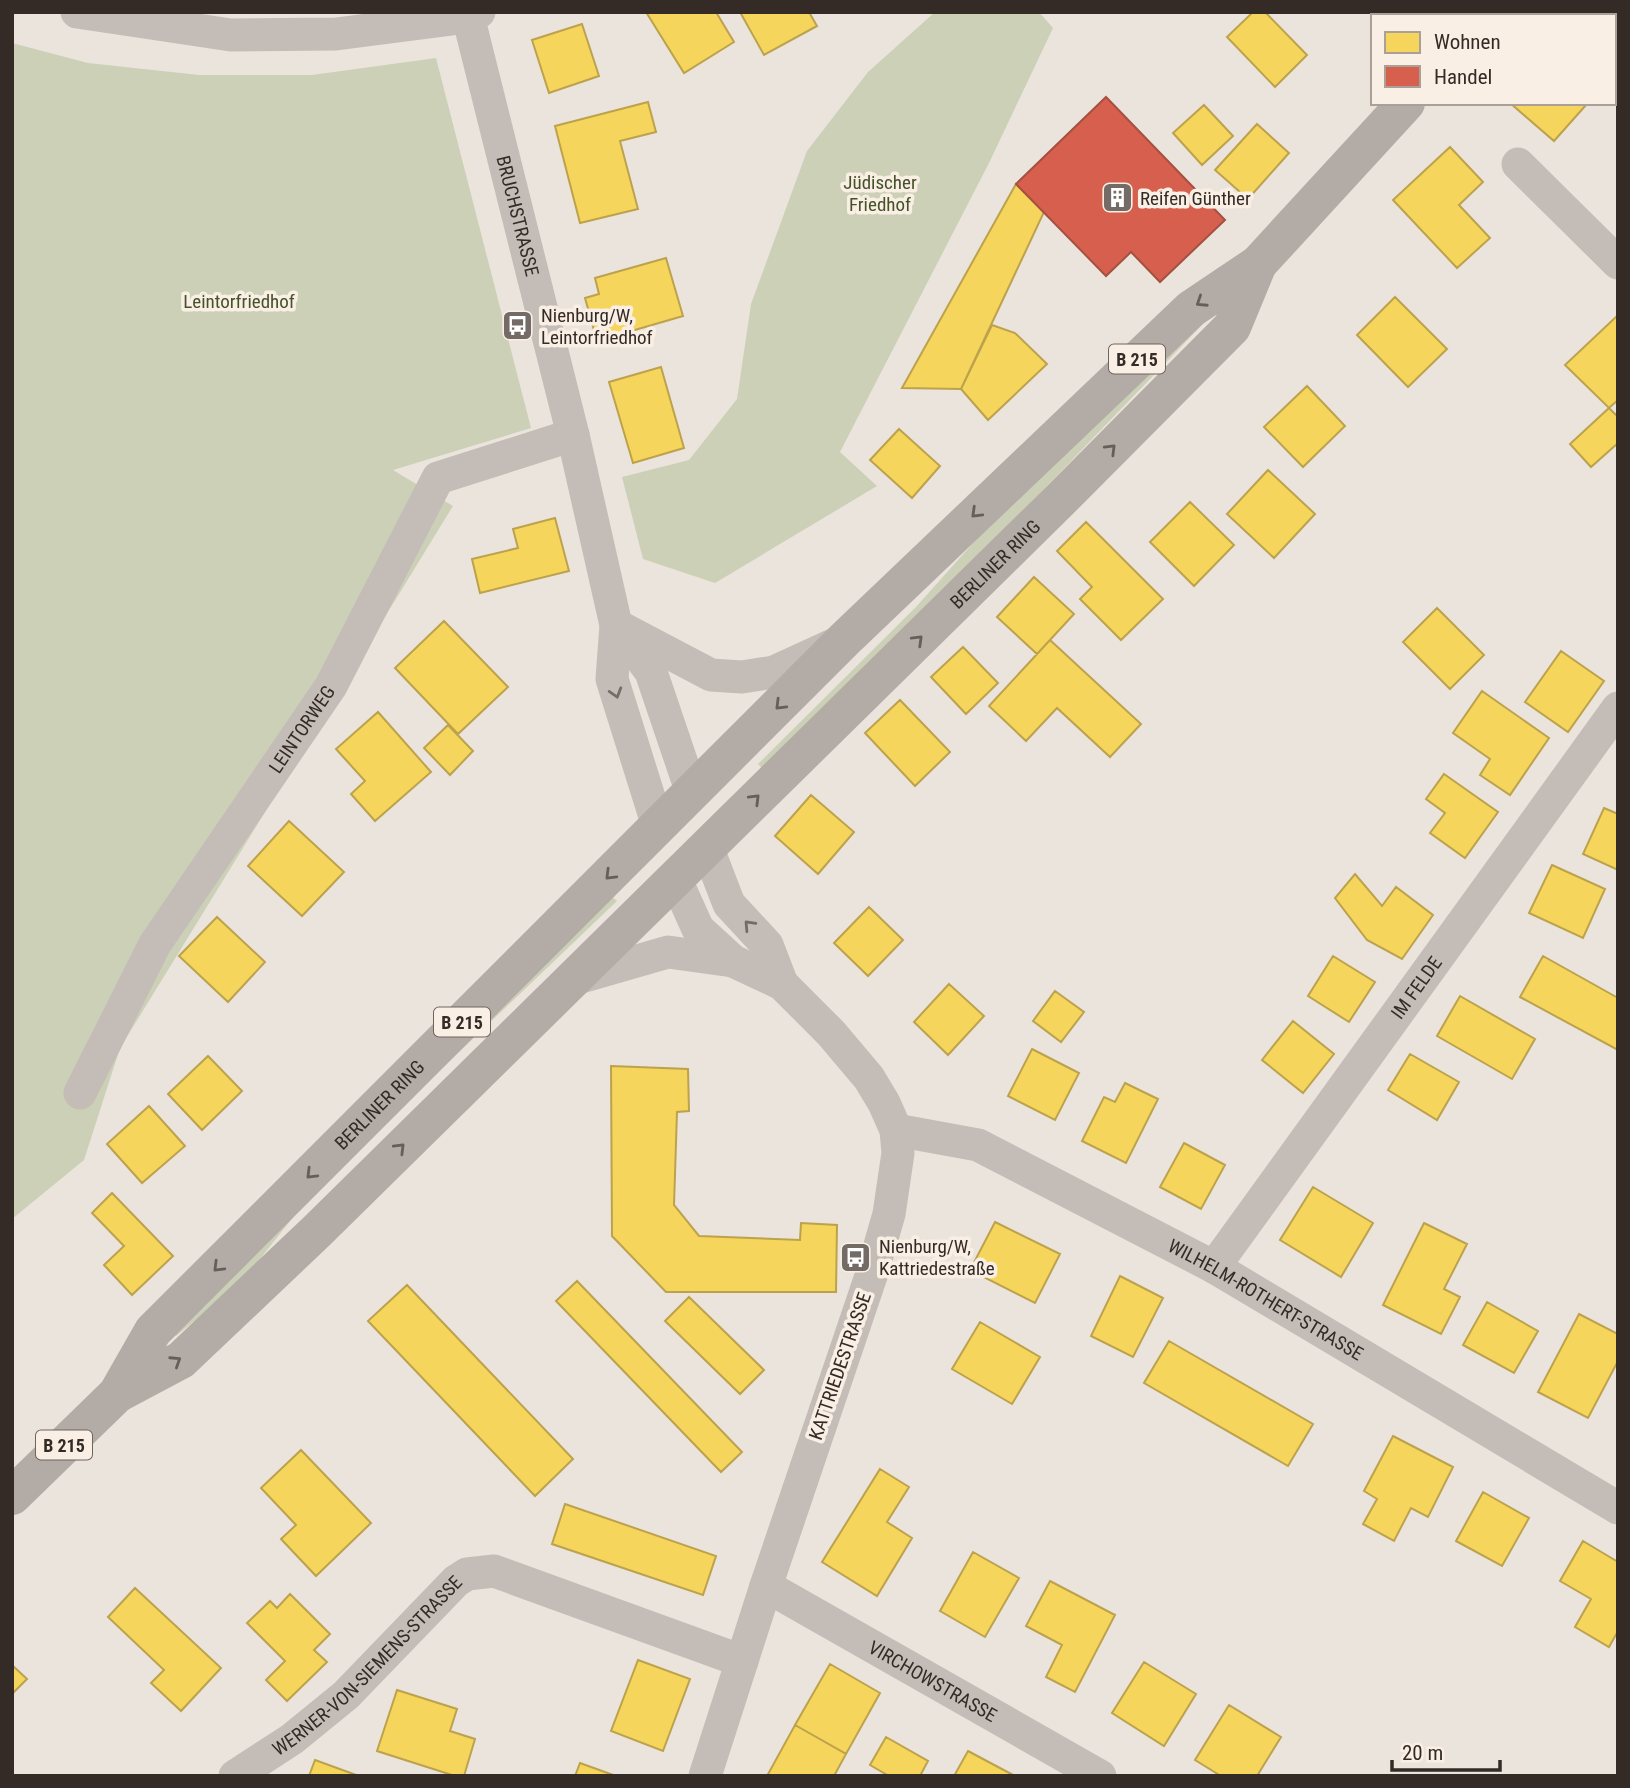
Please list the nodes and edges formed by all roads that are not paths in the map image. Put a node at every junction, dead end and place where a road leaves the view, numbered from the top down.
1 (77, 12) edge
2 (471, 14) edge
3 (1404, 105) edge
4 (1518, 164) dead end
5 (1618, 263) edge
6 (1258, 264) junction
7 (573, 435) junction
8 (616, 625) junction
9 (845, 639) junction
10 (1618, 708) edge
11 (692, 793) junction
12 (658, 826) junction
13 (707, 847) junction
14 (675, 878) junction
15 (733, 961) junction
16 (571, 980) junction
17 (782, 984) junction
18 (80, 1093) dead end
19 (896, 1130) junction
20 (1214, 1266) junction
21 (117, 1394) junction
22 (12, 1496) edge
23 (1618, 1508) edge
24 (766, 1586) junction
25 (742, 1661) junction
26 (235, 1776) edge
27 (705, 1776) edge
28 (1100, 1776) edge

1 - 2 street
2 - 7 street, BRUCHSTRASSE
3 - 6 main road, BERLINER RING / B 215
4 - 5 street
6 -> 9 main road, BERLINER RING / B 215
13 -> 6 main road, BERLINER RING / B 215
7 - 8 street, BRUCHSTRASSE
7 - 18 street, LEINTORWEG
8 - 9 street
8 - 11 street, BRUCHSTRASSE
8 -> 12 street, BRUCHSTRASSE
9 -> 11 main road, BERLINER RING / B 215
10 - 20 street, IM FELDE
11 - 12 main road, BERLINER RING / B 215
11 - 13 main road
12 - 14 main road
12 -> 21 main road, BERLINER RING / B 215
13 - 14 main road, BERLINER RING / B 215
17 -> 13 street, KATTRIEDESTRASSE
14 - 15 street, KATTRIEDESTRASSE
14 - 16 main road, BERLINER RING
15 - 16 street, KATTRIEDESTRASSE
15 - 17 street, KATTRIEDESTRASSE
21 -> 16 main road, BERLINER RING / B 215
17 - 19 street, KATTRIEDESTRASSE
19 - 20 street, WILHELM-ROTHERT-STRASSE
19 - 24 street, KATTRIEDESTRASSE
20 - 23 street, WILHELM-ROTHERT-STRASSE
21 - 22 main road, BERLINER RING / B 215
24 - 25 street, KATTRIEDESTRASSE
24 - 28 street, VIRCHOWSTRASSE
25 - 26 street, WERNER-VON-SIEMENS-STRASSE
25 - 27 street, KATTRIEDESTRASSE

